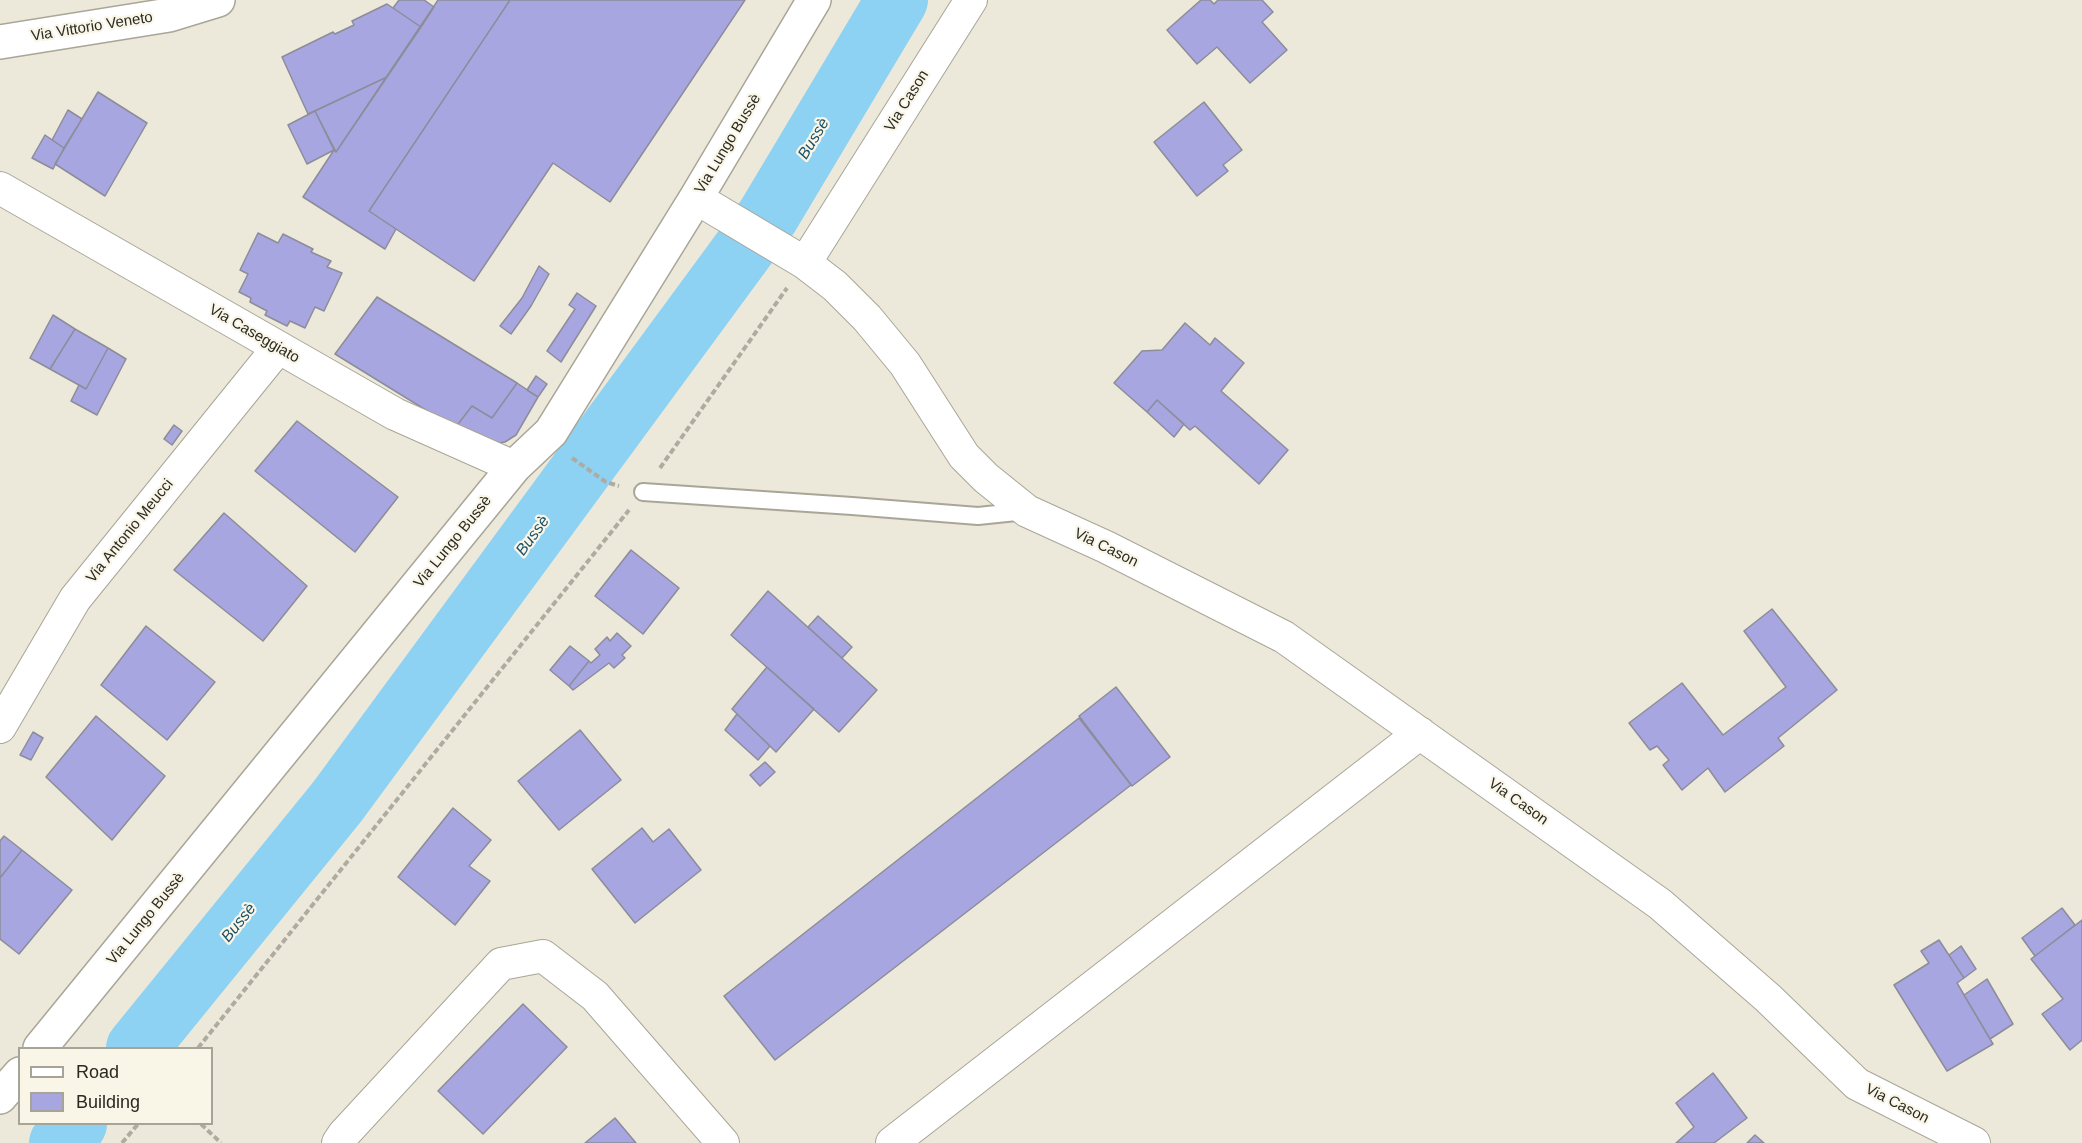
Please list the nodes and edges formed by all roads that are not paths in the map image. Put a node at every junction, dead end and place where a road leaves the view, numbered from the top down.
1 (218, 0) edge
2 (814, 0) edge
3 (971, 0) edge
4 (0, 42) edge
5 (0, 188) edge
6 (696, 198) junction
7 (805, 263) junction
8 (278, 348) junction
9 (514, 468) junction
10 (643, 492) road end
11 (1027, 511) junction
12 (0, 727) edge
13 (1420, 733) junction
14 (41, 1047) edge
15 (18, 1076) edge
16 (0, 1097) edge
17 (338, 1143) edge
18 (723, 1143) edge
19 (892, 1143) edge
20 (1974, 1143) edge

1 - 4 main road, Via Vittorio Veneto
2 - 6 main road, Via Lungo Bussè
3 - 7 street, Via Cason
5 - 8 street, Via Caseggiato
6 - 7 street
6 - 9 main road, Via Lungo Bussè
7 - 11 street, Via Cason
8 - 9 street, Via Caseggiato
8 - 12 street, Via Antonio Meucci
9 - 14 main road, Via Lungo Bussè
10 - 11 lane
11 - 13 street, Via Cason
13 - 19 street
13 - 20 street, Via Cason
15 - 16 main road
17 - 18 street

